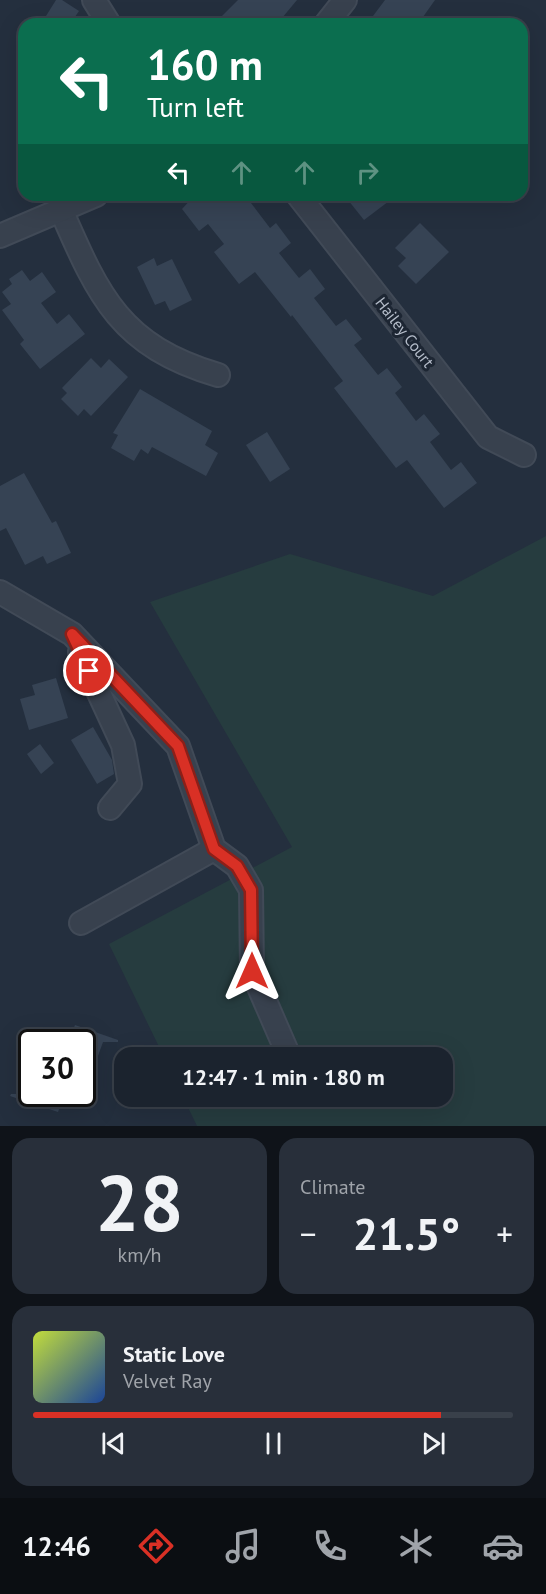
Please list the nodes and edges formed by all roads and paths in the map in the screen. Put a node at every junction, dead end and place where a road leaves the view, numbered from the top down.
1 (94, 0) edge
2 (345, 0) edge
3 (105, 18) edge
4 (331, 18) edge
5 (82, 201) edge
6 (303, 201) edge
7 (61, 210) junction
8 (0, 236) edge
9 (218, 375) dead end
10 (524, 455) dead end
11 (0, 592) edge
12 (72, 634) junction
13 (110, 807) dead end
14 (214, 849) junction
15 (81, 923) dead end
16 (285, 1047) edge

1 - 3 street
2 - 4 street
5 - 7 street
6 - 10 street, Hailey Court
7 - 8 street
7 - 9 street
11 - 12 street
12 - 13 street
12 - 14 street
14 - 15 street
14 - 16 street

